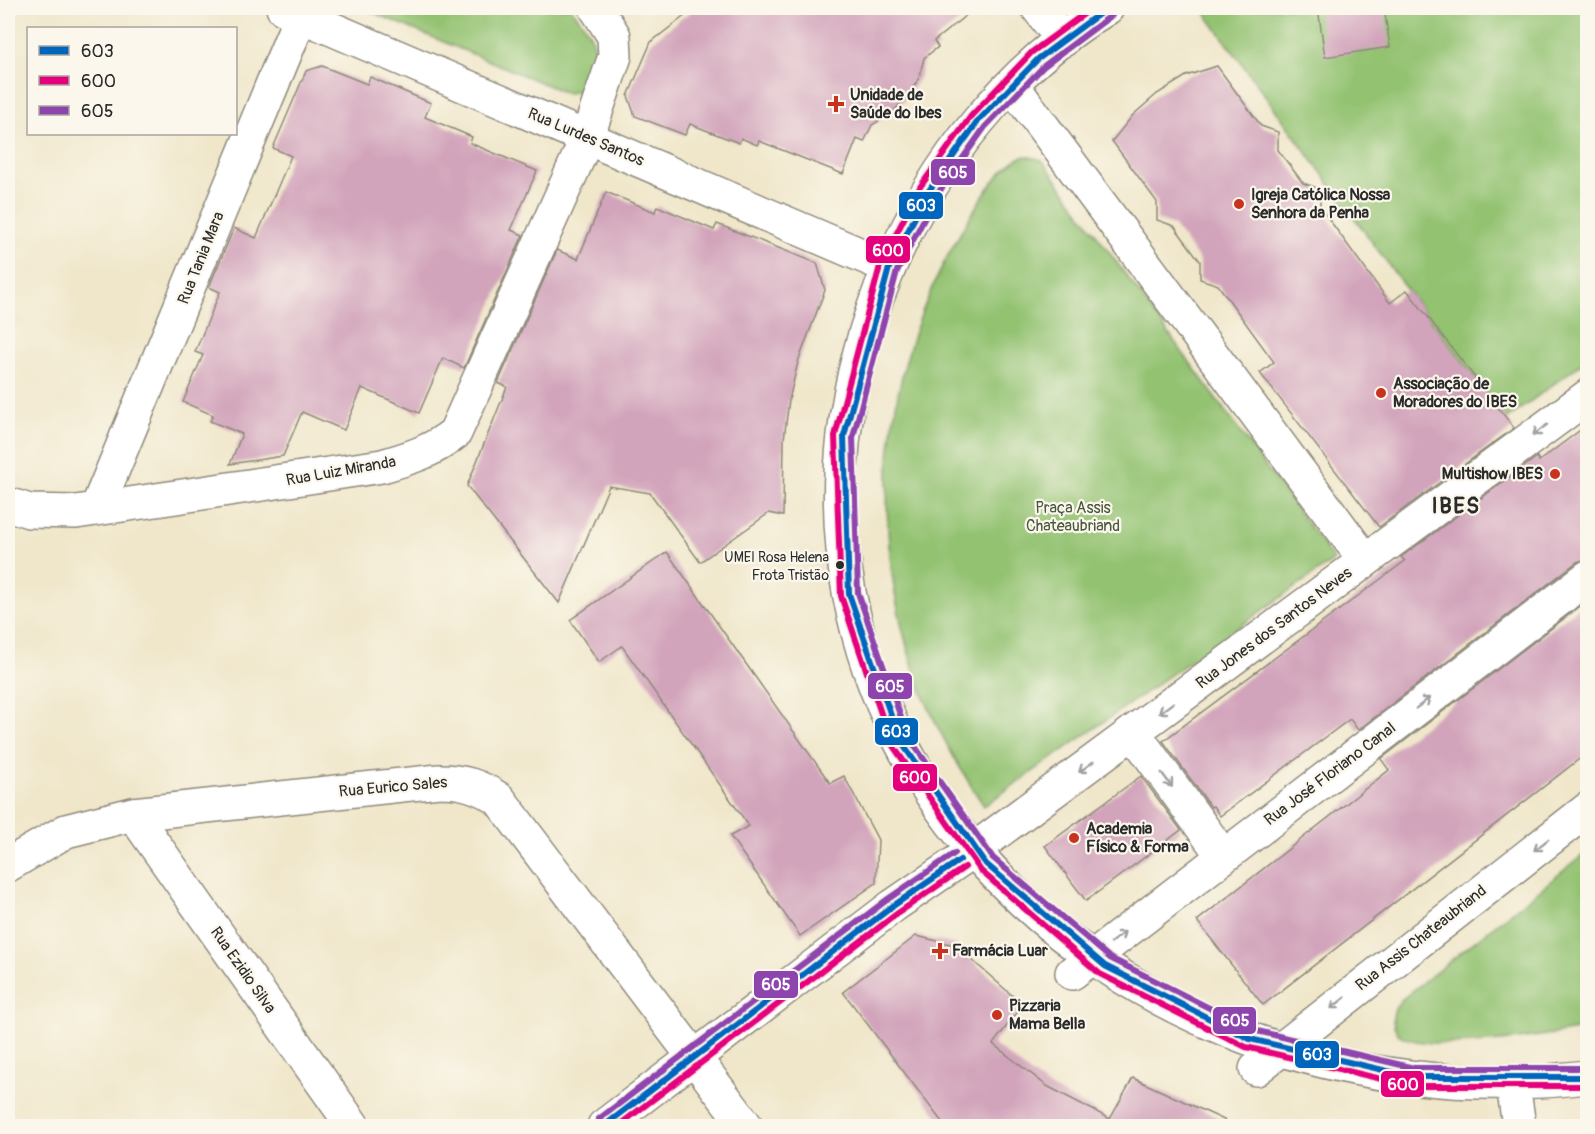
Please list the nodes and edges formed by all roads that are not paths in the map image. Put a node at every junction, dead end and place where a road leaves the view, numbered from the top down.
1 (596, 8) edge
2 (1038, 8) edge
3 (1107, 8) edge
4 (296, 10) edge
5 (1063, 40) junction
6 (1012, 85) junction
7 (587, 138) junction
8 (889, 267) junction
9 (1587, 396) edge
10 (8, 504) edge
11 (97, 508) junction
12 (1365, 561) junction
13 (1587, 577) edge
14 (1133, 732) junction
15 (1587, 809) edge
16 (133, 814) junction
17 (1223, 856) junction
18 (960, 860) junction
19 (8, 865) edge
20 (1072, 972) junction
21 (696, 1056) junction
22 (1256, 1069) junction
23 (1587, 1077) edge
24 (1514, 1091) junction
25 (353, 1126) edge
26 (604, 1126) edge
27 (746, 1126) edge
28 (1519, 1126) edge

1 - 7 street, Rua Luiz Miranda
2 - 5 street
3 - 5 street
4 - 7 street, Rua Lurdes Santos
4 - 11 street, Rua Tania Mara
5 - 6 street
6 - 8 street
6 - 12 street
7 - 8 street, Rua Lurdes Santos
7 - 11 street, Rua Luiz Miranda
8 - 18 street
9 -> 12 street, Rua Jones dos Santos Neves
10 - 11 street, Rua Luiz Miranda
12 -> 14 street, Rua Jones dos Santos Neves
17 -> 13 street, Rua José Floriano Canal
14 -> 17 street
14 -> 18 street, Rua Jones dos Santos Neves
15 -> 22 street, Rua Assis Chateaubriand
16 - 19 street, Rua Eurico Sales
16 - 21 street, Rua Eurico Sales
16 - 25 street, Rua Ezidio Silva
20 -> 17 street, Rua José Floriano Canal
18 - 20 street
18 - 21 street, Rua Jones dos Santos Neves
20 - 22 street
21 - 26 street, Rua Jones dos Santos Neves
21 - 27 street, Rua Eurico Sales
22 - 24 street
23 - 24 street
24 - 28 street

